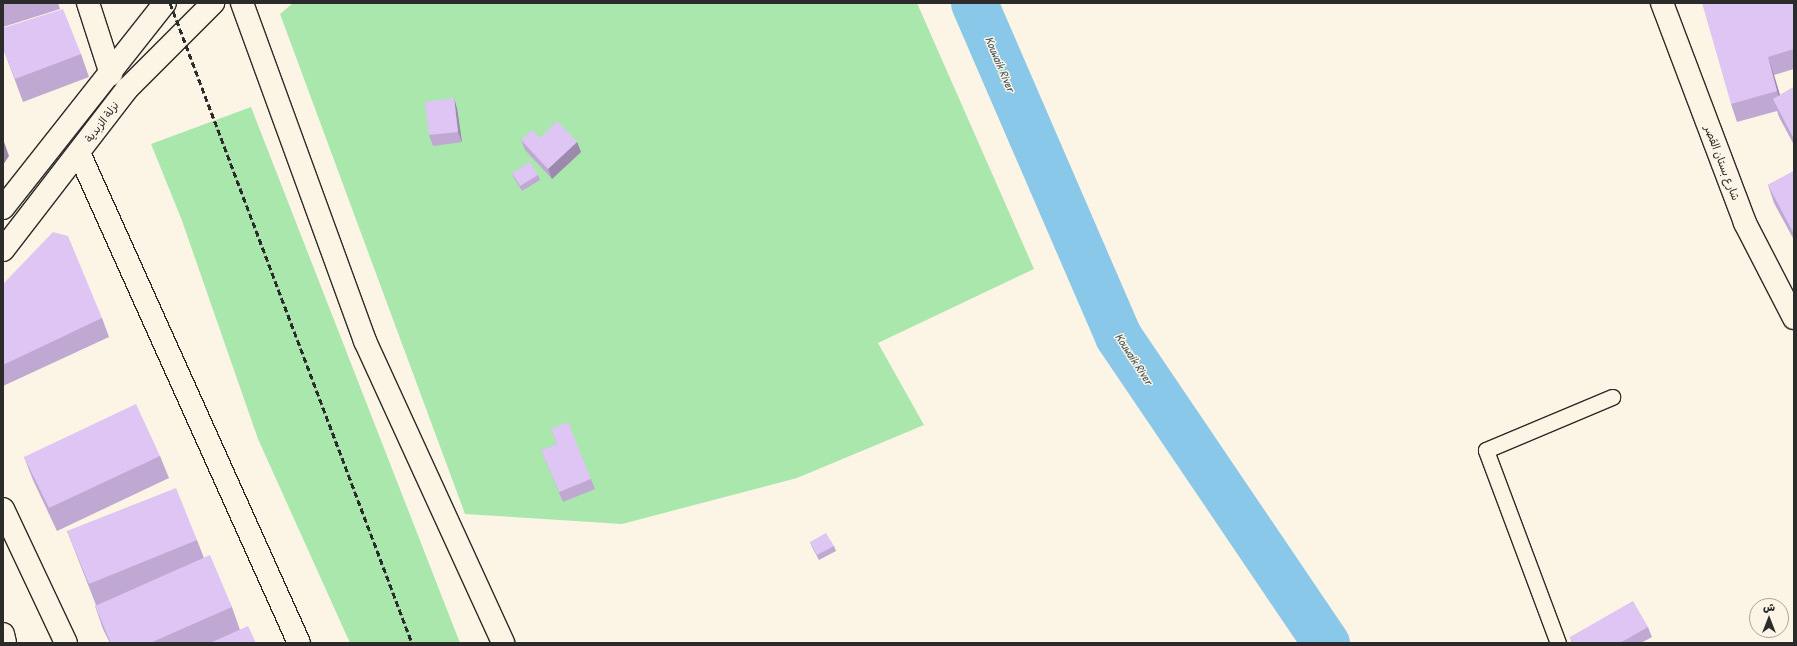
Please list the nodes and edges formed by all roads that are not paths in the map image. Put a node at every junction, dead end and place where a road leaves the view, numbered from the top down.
1 (88, 3) edge
2 (165, 3) edge
3 (212, 3) edge
4 (242, 3) edge
5 (1662, 3) edge
6 (111, 74) junction
7 (79, 152) junction
8 (3, 208) edge
9 (3, 250) edge
10 (1794, 318) edge
11 (1612, 397) dead end
12 (3, 510) edge
13 (3, 634) edge
14 (5, 643) edge
15 (66, 643) edge
16 (299, 643) edge
17 (503, 643) edge
18 (1558, 643) edge

1 - 6 street
2 - 6 street, نزلة الزبدية
3 - 7 street, نزلة الزبدية
4 - 17 street
5 - 10 street, شارع بستان القصر
6 - 8 street, نزلة الزبدية
7 - 9 street, نزلة الزبدية
7 - 16 street
11 - 18 lane
12 - 15 street
13 - 14 street

